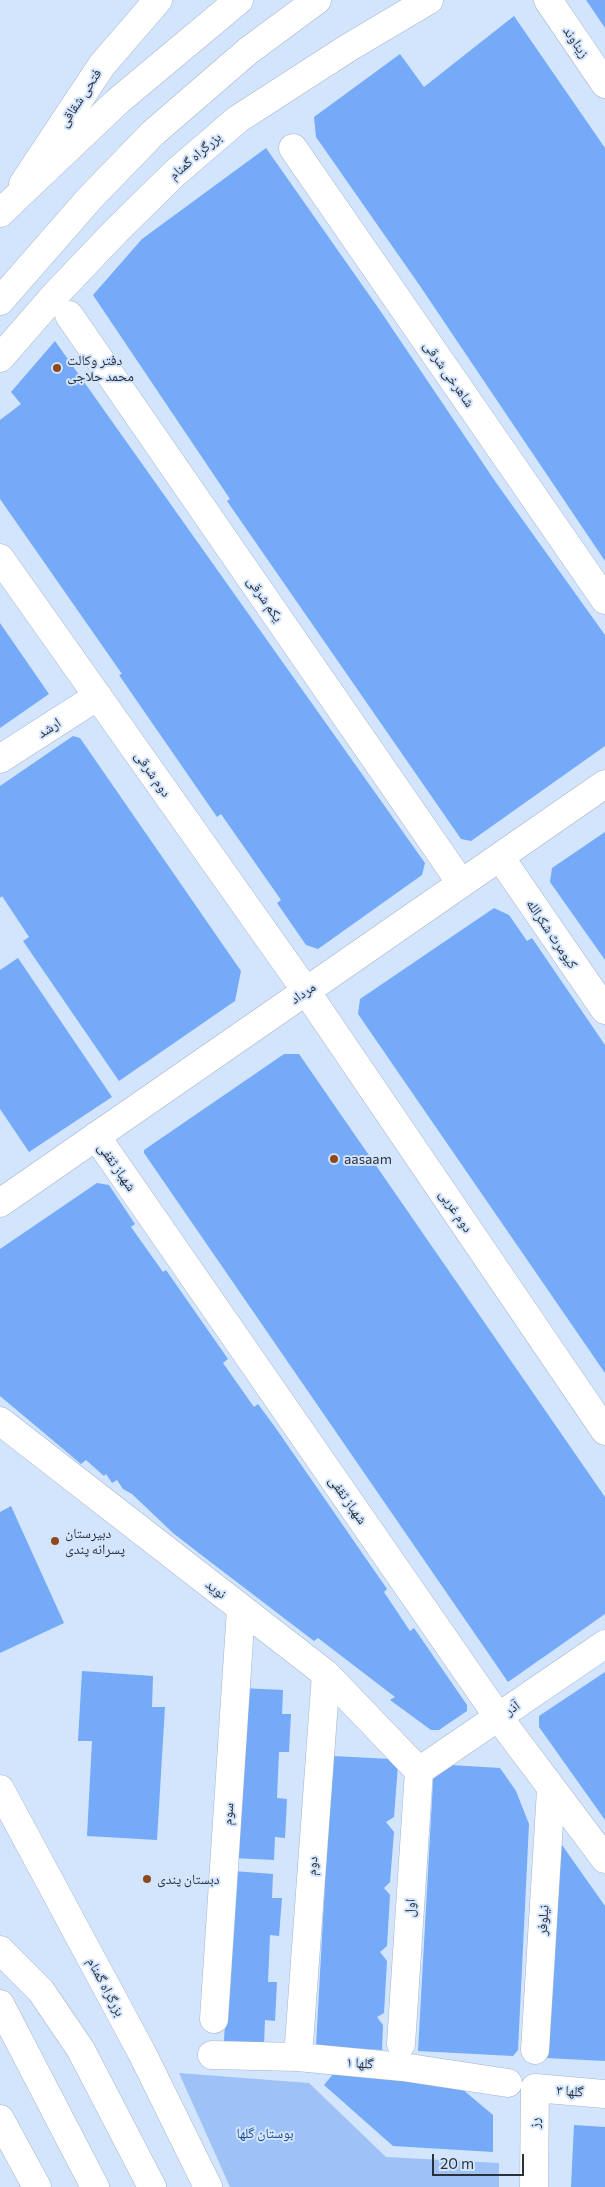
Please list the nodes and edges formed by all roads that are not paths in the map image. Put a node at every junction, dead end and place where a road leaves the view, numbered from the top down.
1 (158, 0) edge
2 (239, 0) edge
3 (317, 0) edge
4 (429, 0) edge
5 (548, 0) edge
6 (605, 84) edge
7 (293, 148) dead end
8 (5, 208) edge
9 (0, 301) edge
10 (69, 315) dead end
11 (0, 358) edge
12 (0, 558) edge
13 (605, 600) edge
14 (98, 696) junction
15 (0, 759) edge
16 (605, 784) edge
17 (500, 857) junction
18 (461, 884) junction
19 (306, 991) junction
20 (605, 1010) edge
21 (96, 1136) junction
22 (0, 1202) edge
23 (0, 1421) edge
24 (605, 1431) edge
25 (241, 1609) junction
26 (605, 1644) edge
27 (326, 1674) junction
28 (499, 1718) junction
29 (419, 1771) junction
30 (0, 1789) edge
31 (551, 1790) junction
32 (605, 1860) edge
33 (0, 1950) edge
34 (0, 2004) edge
35 (214, 2019) dead end
36 (401, 2044) dead end
37 (535, 2050) dead end
38 (212, 2055) dead end
39 (298, 2057) junction
40 (508, 2082) dead end
41 (535, 2088) joint
42 (605, 2094) edge
43 (0, 2119) edge
44 (37, 2187) edge
45 (95, 2187) edge
46 (152, 2187) edge
47 (208, 2187) edge
48 (534, 2187) edge

1 - 8 main road, فتحی شقاقی
2 - 8 main road
3 - 9 main road
4 - 11 main road, بزرگراه گمنام
5 - 6 main road, زیناوند
7 - 13 main road, شاهرخی شرقی
10 - 18 main road, یکم شرقی
12 - 14 main road, دوم شرقی
14 - 15 main road, ارشد
14 - 19 main road, دوم شرقی
16 - 17 main road, مرداد
17 - 18 main road, مرداد
17 - 20 main road, کیومرث شکرالله
18 - 19 main road, مرداد
19 - 21 main road, مرداد
19 - 24 main road, دوم غربی
21 - 22 main road, مرداد
21 - 28 main road, شهباز ثقفی
23 - 25 main road, نوید
25 - 27 main road, نوید
25 - 35 main road, سوم
26 - 28 main road, آذر
27 - 29 main road, نوید
27 - 39 main road, دوم
28 - 29 main road, آذر
28 - 31 main road, شهباز ثقفی
29 - 36 main road, اول
30 - 47 main road, بزرگراه گمنام
31 - 32 main road, شهباز ثقفی
31 - 37 main road, نیلوفر
33 - 46 main road
34 - 45 main road
38 - 39 main road, گلها ۱
39 - 40 main road, گلها ۱
41 - 42 main road, گلها ۳
41 - 48 main road, رز
43 - 44 main road

